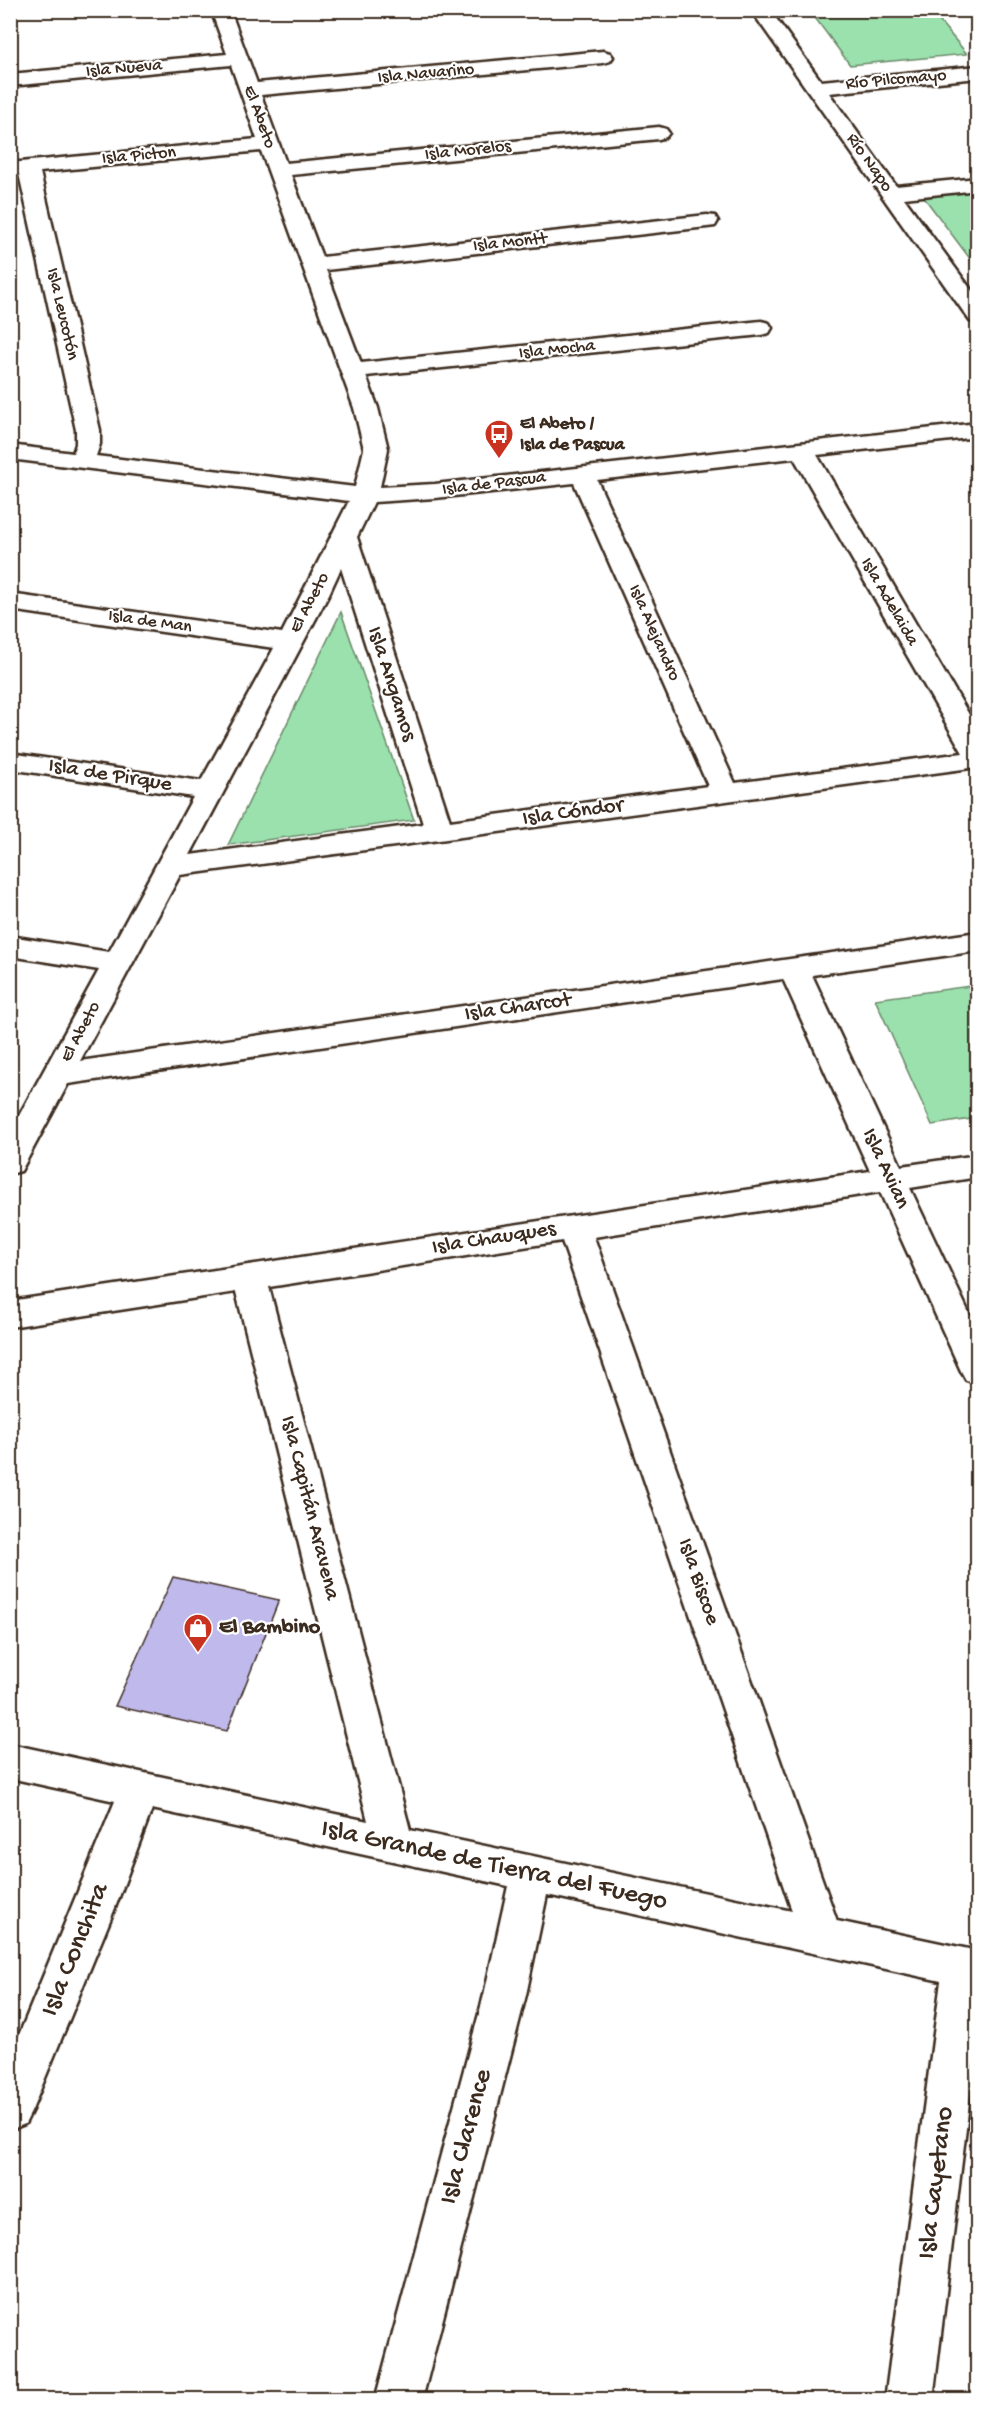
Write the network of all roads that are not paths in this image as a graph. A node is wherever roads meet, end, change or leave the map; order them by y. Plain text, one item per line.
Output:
1 (220, 10) edge
2 (760, 10) edge
3 (603, 57) dead end
4 (237, 59) junction
5 (978, 72) edge
6 (11, 79) edge
7 (815, 88) junction
8 (249, 90) junction
9 (659, 133) dead end
10 (268, 144) junction
11 (20, 168) edge
12 (278, 170) junction
13 (978, 184) edge
14 (890, 194) junction
15 (707, 221) dead end
16 (313, 265) junction
17 (977, 314) edge
18 (761, 328) dead end
19 (352, 371) junction
20 (978, 429) edge
21 (801, 449) junction
22 (10, 452) edge
23 (82, 461) junction
24 (582, 474) junction
25 (365, 495) junction
26 (344, 537) junction
27 (10, 602) edge
28 (290, 642) junction
29 (978, 757) edge
30 (10, 761) edge
31 (210, 791) junction
32 (725, 793) junction
33 (438, 831) junction
34 (169, 867) junction
35 (978, 940) edge
36 (10, 946) edge
37 (117, 963) junction
38 (793, 967) junction
39 (58, 1075) junction
40 (10, 1163) edge
41 (978, 1166) edge
42 (889, 1179) junction
43 (574, 1227) junction
44 (249, 1276) junction
45 (10, 1314) edge
46 (978, 1371) edge
47 (10, 1761) edge
48 (140, 1789) junction
49 (394, 1845) junction
50 (531, 1874) junction
51 (822, 1936) junction
52 (971, 1969) edge
53 (10, 2110) edge
54 (398, 2400) edge
55 (909, 2400) edge

1 - 4 street, El Abeto
2 - 7 street, Río Napo
3 - 8 street, Isla Navarino
4 - 6 street, Isla Nueva
4 - 8 street, El Abeto
5 - 7 street, Río Pilcomayo
7 - 14 street, Río Napo
8 - 10 street, El Abeto
9 - 12 street, Isla Morelos
10 - 11 street, Isla Picton
10 - 12 street, El Abeto
11 - 23 street, Isla Leucotón
12 - 16 street, El Abeto
13 - 14 street
14 - 17 street, Río Napo
15 - 16 street, Isla Montt
16 - 19 street, El Abeto
18 - 19 street, Isla Mocha
19 - 25 street, El Abeto
20 - 21 street, Isla de Pascua
21 - 24 street, Isla de Pascua
21 - 29 street, Isla Adelaida
22 - 23 street, Isla de Pascua
23 - 25 street, Isla de Pascua
24 - 25 street, Isla de Pascua
24 - 32 street, Isla Alejandro
25 - 26 street, El Abeto
26 - 28 street, El Abeto
26 - 33 street, Isla Angamos
27 - 28 street, Isla de Man
28 - 31 street, El Abeto
29 - 32 street, Isla Cóndor
30 - 31 street, Isla de Pirque
31 - 34 street, El Abeto
32 - 33 street, Isla Cóndor
33 - 34 street, Isla Cóndor
34 - 37 street, El Abeto
35 - 38 street, Isla Charcot
36 - 37 street
37 - 39 street, El Abeto
38 - 39 street, Isla Charcot
38 - 42 street, Isla Avian
39 - 40 street, El Abeto
41 - 42 street, Isla Chauques
42 - 43 street, Isla Chauques
42 - 46 street, Isla Avian
43 - 44 street, Isla Chauques
43 - 51 street, Isla Biscoe
44 - 45 street, Isla Chauques
44 - 49 street, Isla Capitán Aravena
47 - 48 street, Isla Grande de Tierra del Fuego
48 - 49 street, Isla Grande de Tierra del Fuego
48 - 53 street, Isla Conchita
49 - 50 street, Isla Grande de Tierra del Fuego
50 - 51 street, Isla Grande de Tierra del Fuego
50 - 54 street, Isla Clarence
51 - 52 street, Isla Grande de Tierra del Fuego
52 - 55 street, Isla Cayetano

